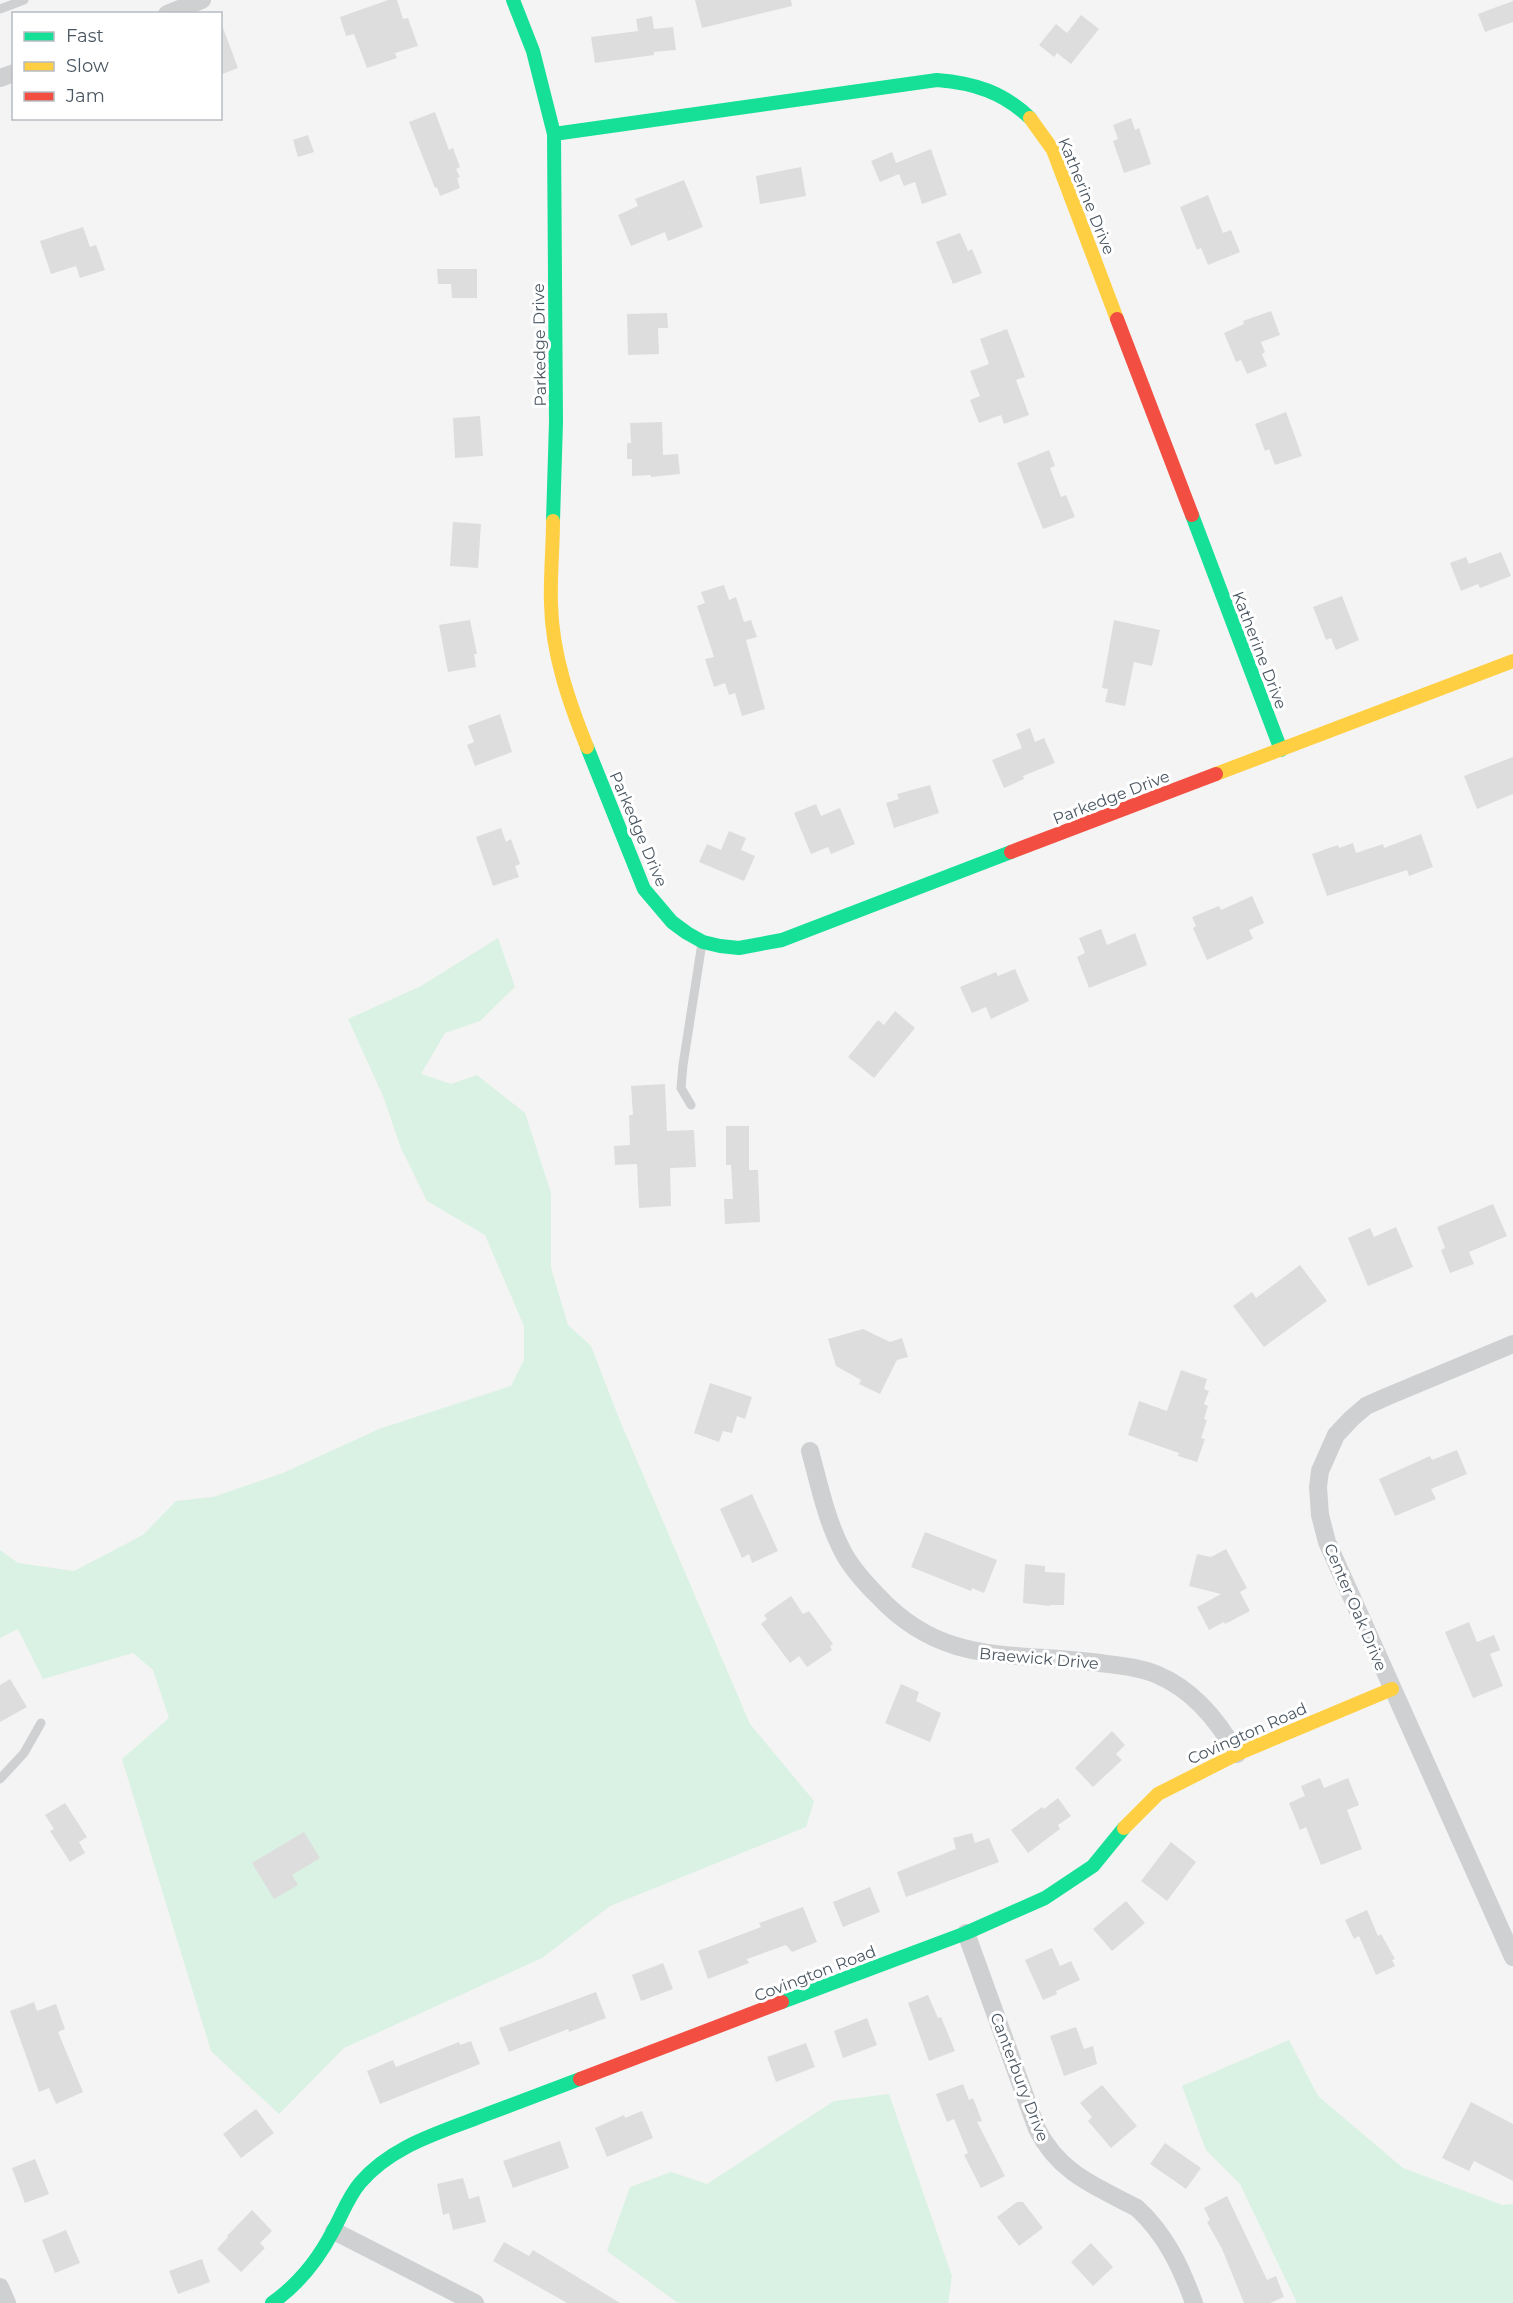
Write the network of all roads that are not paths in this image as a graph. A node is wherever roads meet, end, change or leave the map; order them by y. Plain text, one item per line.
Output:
1 (24, 0) edge
2 (202, 0) edge
3 (513, 0) edge
4 (0, 9) edge
5 (172, 12) edge
6 (554, 134) junction
7 (1513, 662) edge
8 (1281, 750) junction
9 (702, 940) junction
10 (691, 1105) dead end
11 (1513, 1344) edge
12 (810, 1451) dead end
13 (1392, 1689) junction
14 (41, 1723) dead end
15 (1237, 1754) junction
16 (0, 1779) edge
17 (966, 1933) junction
18 (1513, 1957) edge
19 (334, 2231) junction
20 (0, 2288) edge
21 (7, 2303) edge
22 (272, 2303) edge
23 (475, 2303) edge
24 (1194, 2303) edge

1 - 4 lane
2 - 5 street
3 - 6 street, Parkedge Drive
6 - 8 street, Katherine Drive
6 - 9 street, Parkedge Drive
7 - 8 street, Parkedge Drive
8 - 9 street, Parkedge Drive
9 - 10 lane
11 - 13 street, Center Oak Drive
12 - 15 street, Braewick Drive
13 - 15 street, Covington Road
13 - 18 street, Center Oak Drive
14 - 16 lane
15 - 17 street, Covington Road
17 - 19 street, Covington Road
17 - 24 street, Canterbury Drive
19 - 22 street, Covington Road
19 - 23 street
20 - 21 street

